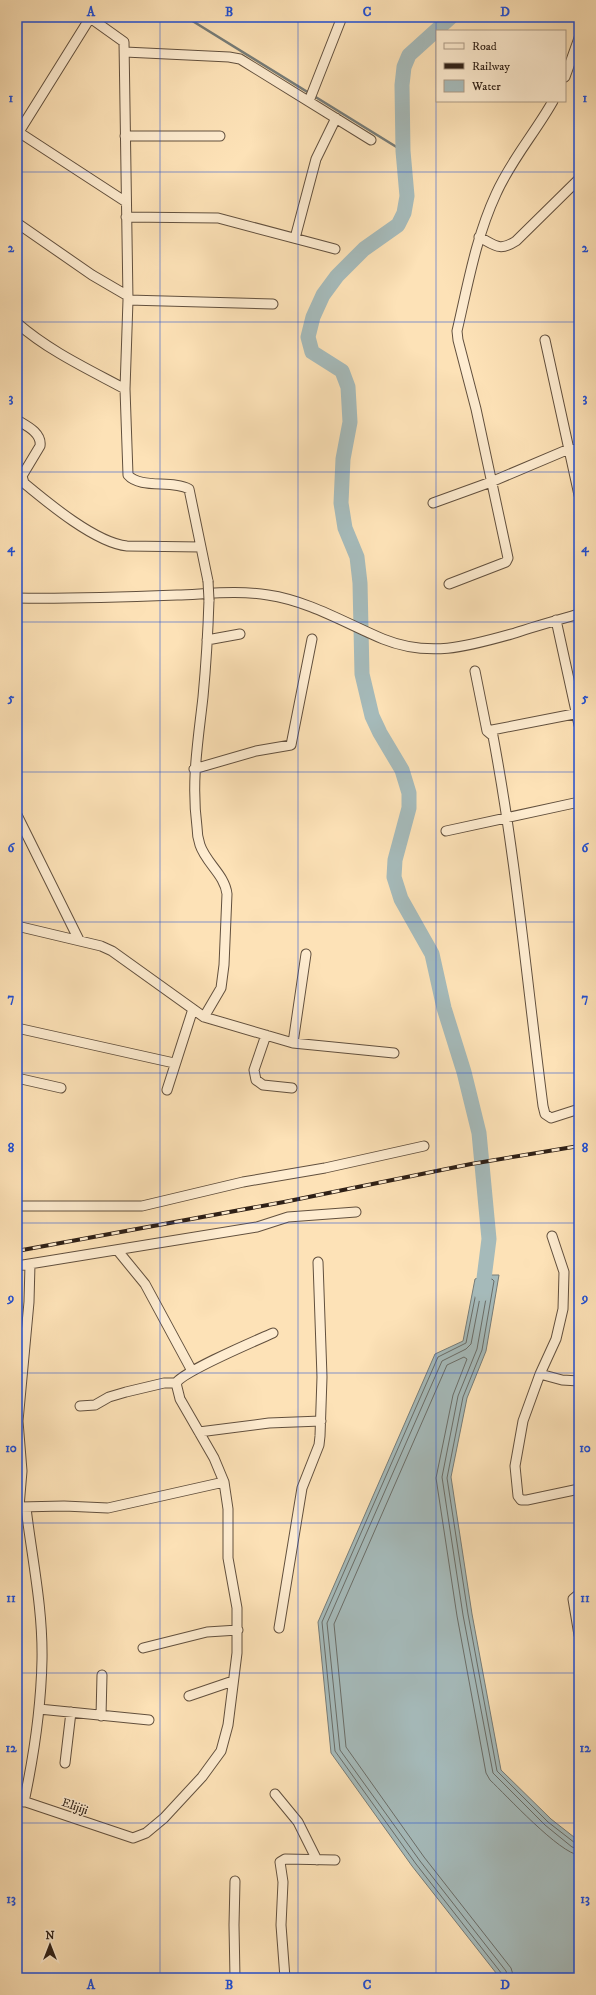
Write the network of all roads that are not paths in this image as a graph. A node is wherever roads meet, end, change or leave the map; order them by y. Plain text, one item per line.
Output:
1 (90, 17) edge
2 (342, 17) edge
3 (579, 38) edge
4 (125, 52) junction
5 (566, 74) edge
6 (311, 98) junction
7 (552, 102) edge
8 (336, 118) junction
9 (18, 133) edge
10 (125, 136) junction
11 (220, 136) dead end
12 (371, 140) dead end
13 (579, 179) edge
14 (126, 202) junction
15 (126, 217) junction
16 (17, 223) edge
17 (479, 236) junction
18 (295, 238) junction
19 (335, 249) dead end
20 (128, 298) junction
21 (273, 304) dead end
22 (17, 323) edge
23 (545, 340) dead end
24 (125, 389) junction
25 (17, 420) edge
26 (569, 449) junction
27 (579, 450) edge
28 (491, 482) junction
29 (579, 495) edge
30 (433, 503) dead end
31 (201, 547) junction
32 (450, 584) dead end
33 (17, 598) edge
34 (579, 614) edge
35 (556, 620) junction
36 (240, 634) dead end
37 (312, 639) dead end
38 (207, 640) junction
39 (475, 671) dead end
40 (578, 713) edge
41 (579, 725) edge
42 (487, 730) junction
43 (194, 769) junction
44 (579, 802) edge
45 (17, 815) edge
46 (507, 817) junction
47 (446, 831) dead end
48 (17, 926) edge
49 (79, 940) junction
50 (306, 954) dead end
51 (193, 1009) junction
52 (204, 1017) junction
53 (17, 1028) edge
54 (266, 1035) junction
55 (293, 1043) junction
56 (394, 1053) dead end
57 (174, 1063) junction
58 (17, 1078) edge
59 (61, 1088) dead end
60 (292, 1088) dead end
61 (167, 1090) dead end
62 (579, 1109) edge
63 (424, 1146) dead end
64 (17, 1206) edge
65 (356, 1212) dead end
66 (552, 1236) dead end
67 (118, 1251) junction
68 (318, 1262) dead end
69 (30, 1264) junction
70 (17, 1266) edge
71 (273, 1333) dead end
72 (192, 1371) junction
73 (540, 1374) junction
74 (579, 1381) edge
75 (176, 1383) junction
76 (80, 1406) dead end
77 (321, 1421) junction
78 (199, 1432) junction
79 (224, 1482) junction
80 (579, 1489) edge
81 (20, 1507) edge
82 (579, 1594) edge
83 (280, 1628) dead end
84 (238, 1630) junction
85 (579, 1635) edge
86 (143, 1648) dead end
87 (102, 1675) dead end
88 (233, 1681) junction
89 (189, 1696) dead end
90 (39, 1709) junction
91 (71, 1712) junction
92 (101, 1716) junction
93 (148, 1720) dead end
94 (65, 1763) dead end
95 (274, 1794) dead end
96 (21, 1800) edge
97 (317, 1860) junction
98 (335, 1860) dead end
99 (235, 1881) dead end
100 (235, 1978) edge
101 (285, 1978) edge

1 - 4 street
1 - 9 street
2 - 6 street
3 - 5 street
4 - 6 street
4 - 10 street
6 - 8 street
7 - 17 street
8 - 12 street
8 - 18 street
9 - 14 street
10 - 11 street
10 - 14 street
13 - 17 street
14 - 15 street
15 - 18 street
15 - 20 street
16 - 20 street
17 - 28 street
18 - 19 street
20 - 21 street
20 - 24 street
22 - 24 street
23 - 26 street
24 - 31 street
25 - 31 street
26 - 27 street
26 - 28 street
26 - 29 street
28 - 30 street
28 - 32 street
31 - 38 street, bridge
33 - 35 street
34 - 35 street
35 - 40 street
36 - 38 street
37 - 43 street
38 - 43 street
39 - 42 street
40 - 41 street
40 - 42 street
42 - 46 street
43 - 52 street
44 - 46 street
45 - 49 street
46 - 47 street
46 - 62 street
48 - 49 street
49 - 51 street
50 - 55 street
51 - 52 street
51 - 57 street
52 - 54 street
53 - 57 street
54 - 55 street
54 - 60 street
55 - 56 street
57 - 61 street
58 - 59 street
63 - 64 street
65 - 67 street
66 - 73 street
67 - 69 street
67 - 72 street
68 - 77 street
69 - 70 street
69 - 81 street
71 - 72 street
72 - 75 street
73 - 74 street
73 - 80 street
75 - 76 street
75 - 78 street
77 - 78 street
77 - 83 street
78 - 79 street
79 - 81 street
79 - 84 street
81 - 90 street
82 - 85 street
84 - 86 street
84 - 88 street
87 - 92 street
88 - 89 street
88 - 96 street, Elijiji
90 - 91 street
90 - 96 street
91 - 92 street
91 - 94 street
92 - 93 street
95 - 97 street
97 - 98 street
97 - 101 street
99 - 100 street

